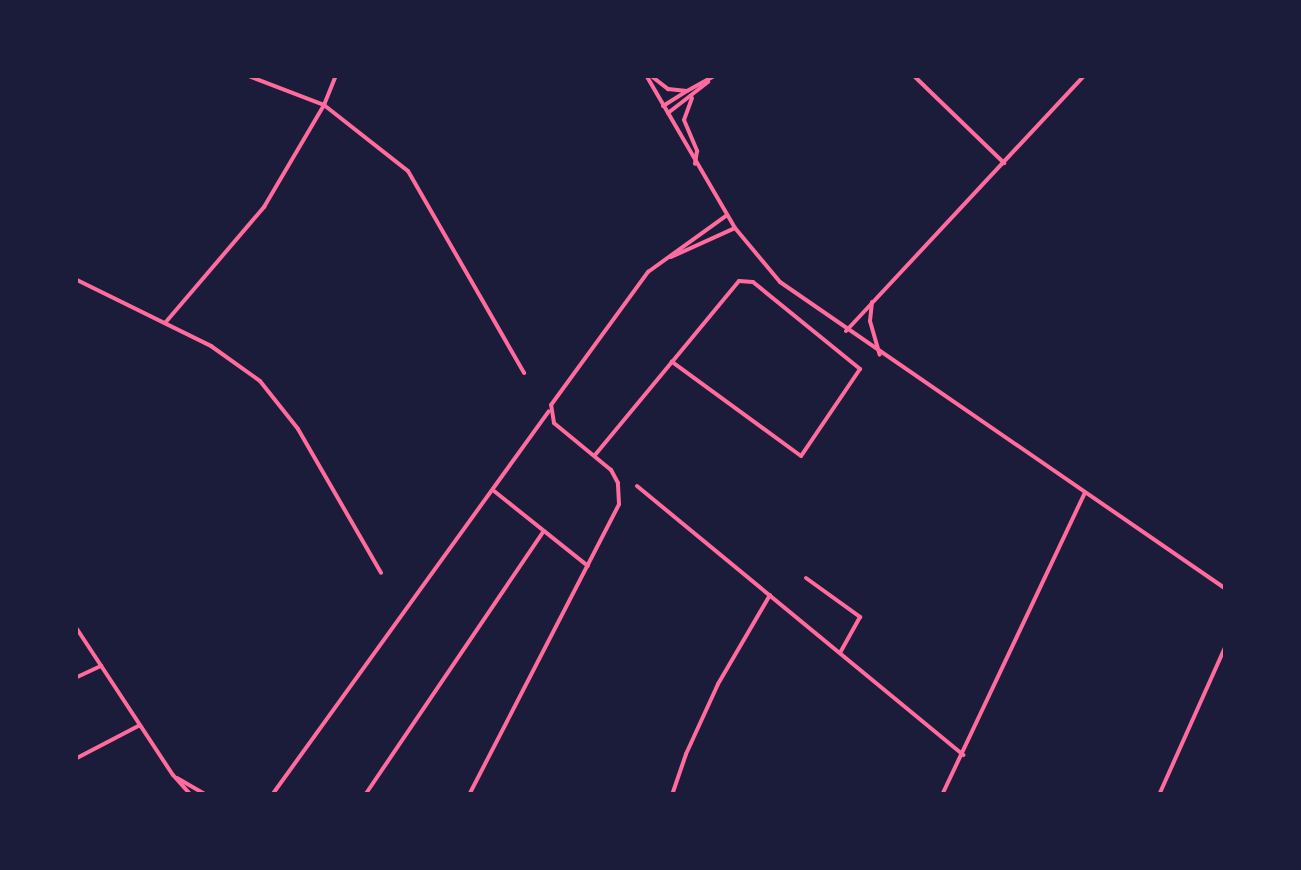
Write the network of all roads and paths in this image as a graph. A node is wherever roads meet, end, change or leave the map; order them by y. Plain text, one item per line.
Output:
1 (246, 75) edge
2 (336, 75) edge
3 (648, 75) edge
4 (913, 75) edge
5 (1084, 75) edge
6 (714, 76) edge
7 (687, 91) junction
8 (692, 98) junction
9 (324, 106) junction
10 (663, 106) junction
11 (668, 113) junction
12 (1004, 162) junction
13 (695, 164) junction
14 (727, 215) junction
15 (735, 228) junction
16 (666, 259) junction
17 (75, 279) edge
18 (873, 299) junction
19 (164, 323) junction
20 (846, 330) junction
21 (880, 355) junction
22 (672, 362) junction
23 (524, 373) dead end
24 (548, 411) junction
25 (594, 456) junction
26 (638, 486) dead end
27 (492, 489) junction
28 (1085, 492) junction
29 (544, 531) junction
30 (588, 566) junction
31 (381, 573) dead end
32 (806, 578) dead end
33 (1226, 589) edge
34 (770, 595) junction
35 (75, 626) edge
36 (1226, 645) edge
37 (840, 653) junction
38 (102, 666) junction
39 (75, 678) edge
40 (140, 725) junction
41 (963, 755) junction
42 (75, 759) edge
43 (173, 775) junction
44 (191, 795) edge
45 (206, 795) edge
46 (272, 795) edge
47 (365, 795) edge
48 (468, 795) edge
49 (672, 795) edge
50 (942, 795) edge
51 (1158, 795) edge

1 - 9 street
2 - 9 street
3 - 7 street
3 - 10 street
4 - 12 street
5 - 12 street
6 - 7 street
6 - 8 street
7 - 10 street
8 - 11 street
8 - 13 street
9 - 19 street
9 - 23 street
10 - 11 street
11 - 13 street
12 - 18 street
13 - 14 street
14 - 15 street
14 - 16 street
15 - 16 street
15 - 20 street
16 - 24 street
17 - 19 street
18 - 20 street
18 - 21 street
19 - 31 street
20 - 21 street
21 - 28 street
22 - 22 street
22 - 25 street
24 - 25 street
24 - 27 street
25 - 30 street
26 - 34 street
27 - 29 street
27 - 46 street
28 - 33 street
28 - 41 street
29 - 30 street
29 - 47 street
30 - 48 street
32 - 37 street
34 - 37 street
34 - 49 street
35 - 38 street
36 - 51 street
37 - 41 street
38 - 39 street
38 - 40 street
40 - 42 street
40 - 43 street
41 - 50 street
43 - 44 street
43 - 45 street

